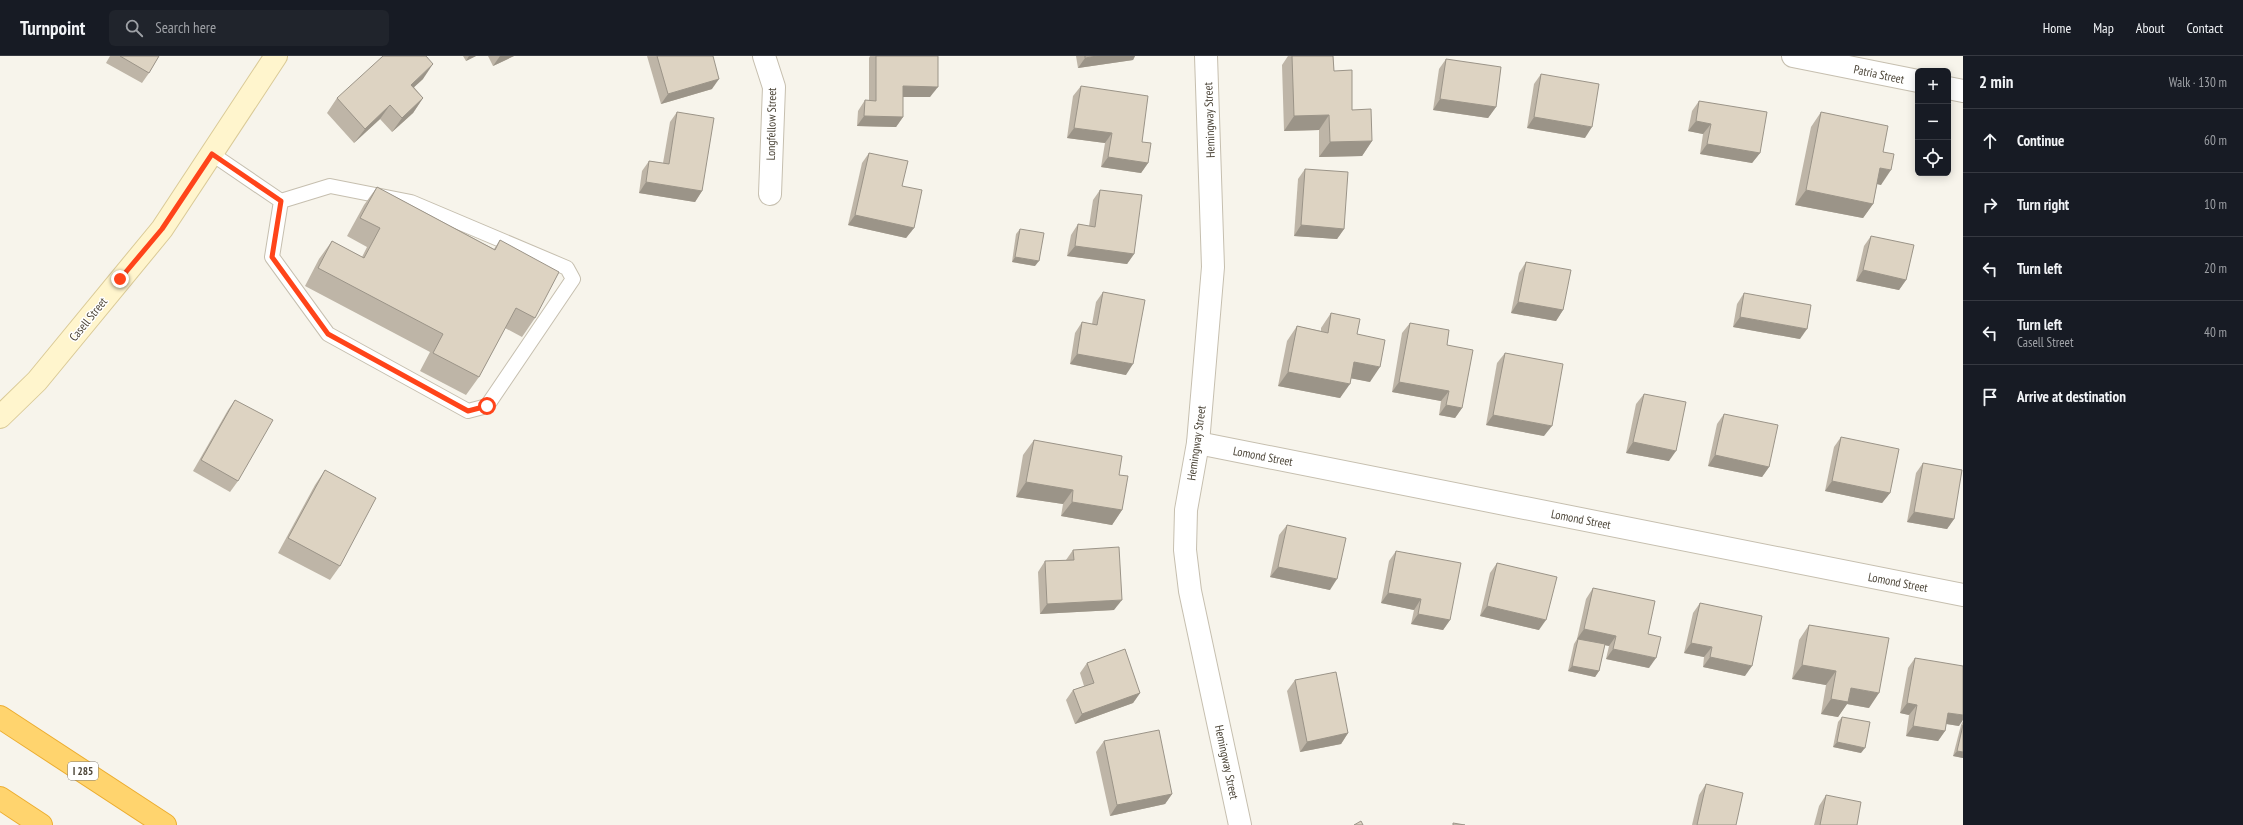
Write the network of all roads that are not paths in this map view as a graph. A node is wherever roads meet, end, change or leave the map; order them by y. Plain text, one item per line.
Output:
1 (276, 56) edge
2 (764, 56) edge
3 (1206, 56) edge
4 (1793, 56) edge
5 (1915, 81) edge
6 (1951, 89) edge
7 (1963, 91) edge
8 (212, 154) junction
9 (770, 194) dead end
10 (281, 201) junction
11 (0, 417) edge
12 (1198, 443) junction
13 (1963, 595) edge
14 (0, 717) edge
15 (0, 798) edge
16 (41, 825) edge
17 (165, 825) edge
18 (1240, 825) edge

1 - 8 street, Casell Street
2 - 9 street, Longfellow Street
3 - 12 street, Hemingway Street
4 - 5 street, Patria Street
6 - 7 street
8 - 10 lane
8 - 11 street, Casell Street
10 - 10 lane
12 - 13 street, Lomond Street
12 - 18 street, Hemingway Street
14 - 17 highway, I 285
15 - 16 highway

